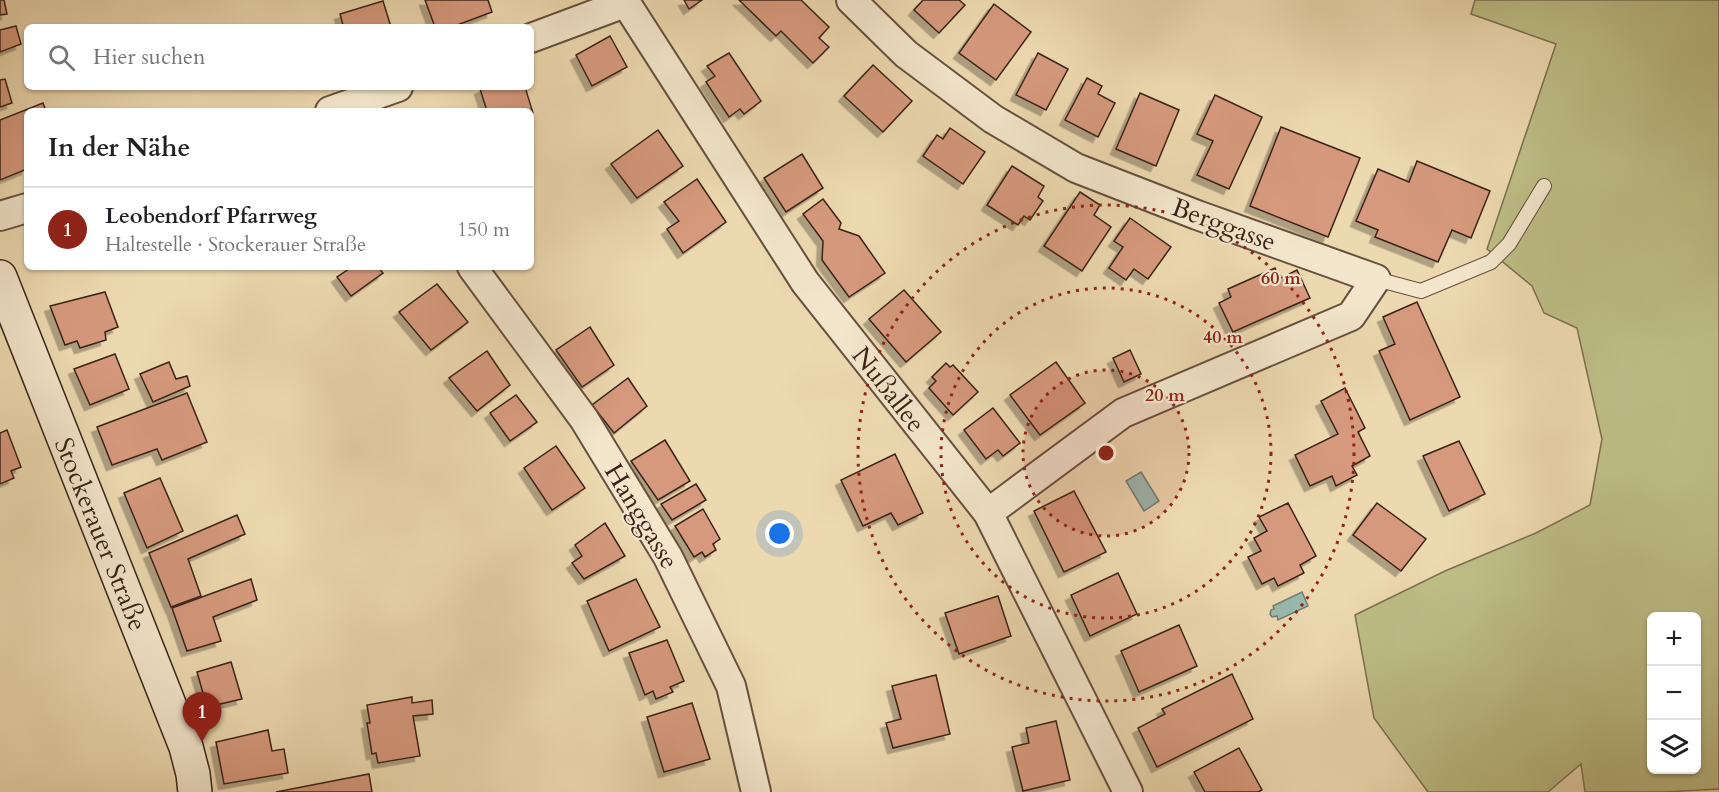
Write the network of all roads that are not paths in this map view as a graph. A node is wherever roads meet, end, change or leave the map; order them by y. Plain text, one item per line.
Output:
1 (851, 0) edge
2 (625, 1) edge
3 (534, 37) edge
4 (391, 90) edge
5 (348, 108) edge
6 (1544, 186) dead end
7 (24, 209) edge
8 (0, 216) edge
9 (474, 270) edge
10 (0, 277) edge
11 (1376, 279) junction
12 (988, 513) junction
13 (195, 792) edge
14 (756, 792) edge
15 (1128, 792) edge

1 - 11 street, Berggasse
2 - 3 street
2 - 12 street, Nußallee
4 - 5 street
6 - 11 lane
7 - 8 street
9 - 14 street, Hanggasse
10 - 13 street, Stockerauer Straße
11 - 12 street
12 - 15 street, Nußallee

